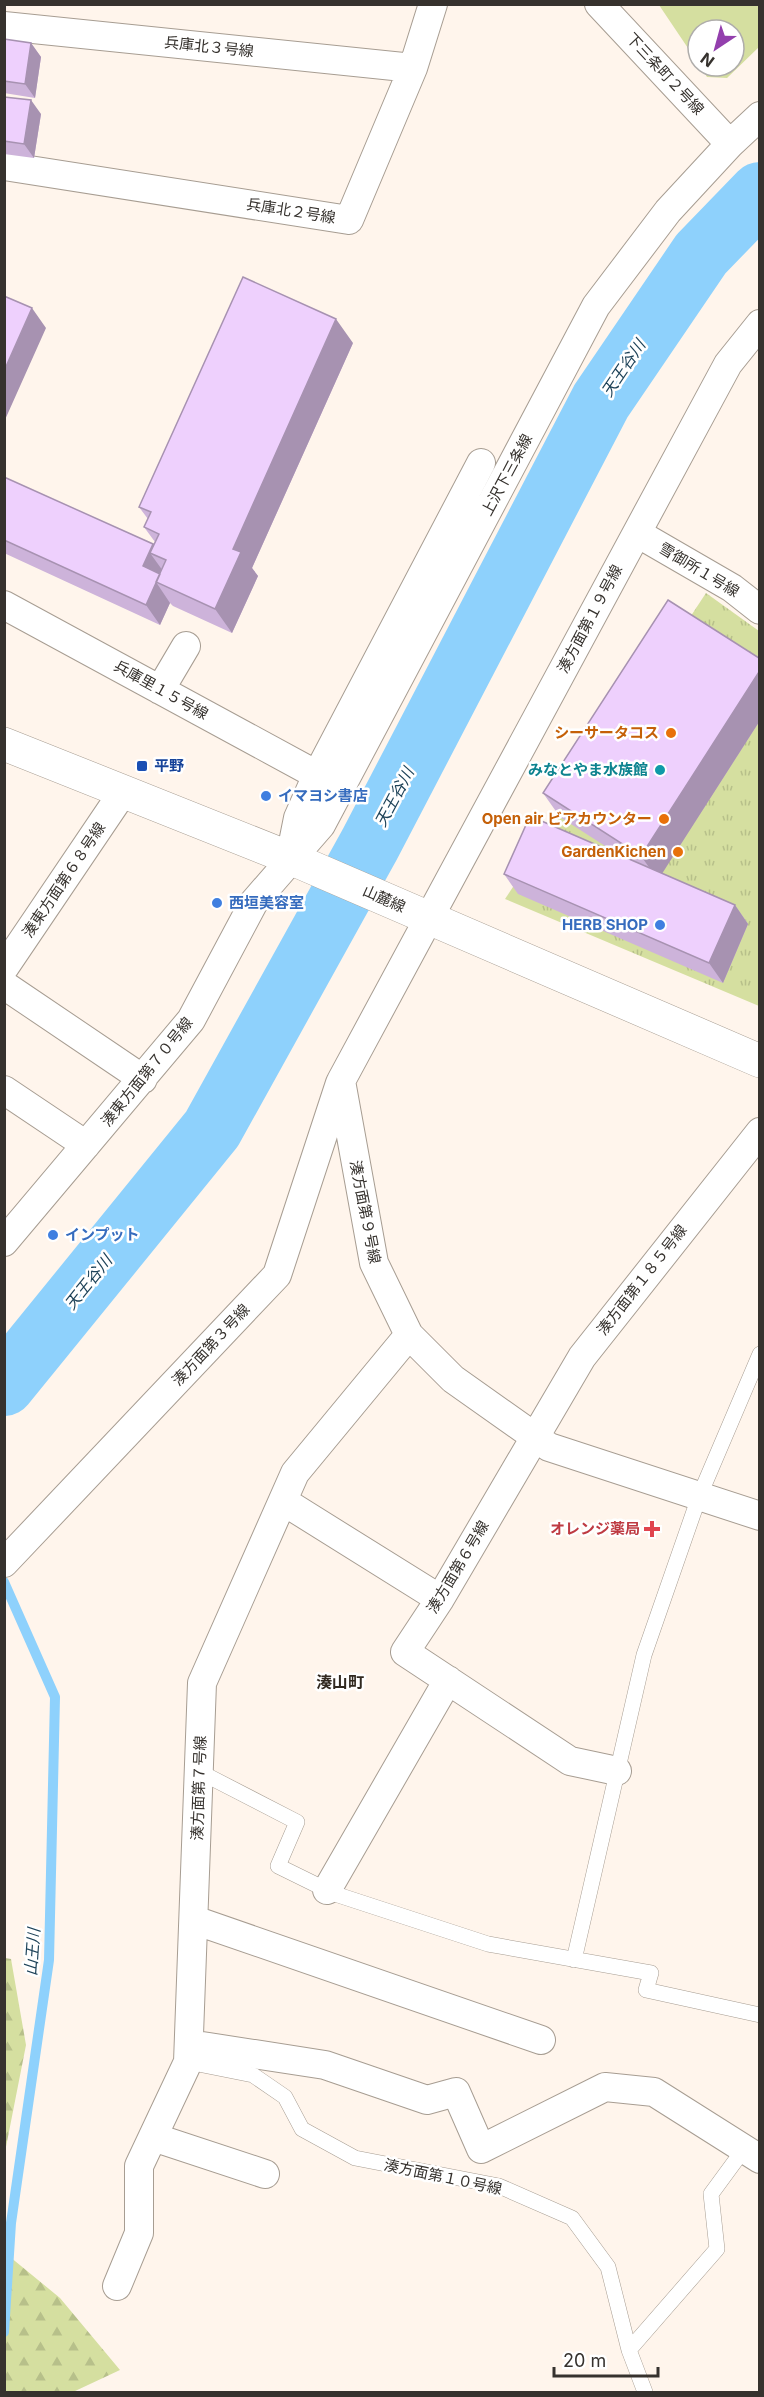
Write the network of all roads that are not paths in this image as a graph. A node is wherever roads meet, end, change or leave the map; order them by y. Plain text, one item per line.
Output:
1 (434, 4) edge
2 (599, 4) edge
3 (4, 26) edge
4 (413, 68) junction
5 (759, 117) edge
6 (730, 144) junction
7 (4, 166) edge
8 (759, 324) edge
9 (481, 463) dead end
10 (637, 533) junction
11 (4, 605) edge
12 (759, 610) edge
13 (186, 646) dead end
14 (160, 690) junction
15 (4, 744) edge
16 (317, 775) junction
17 (123, 792) junction
18 (290, 858) junction
19 (428, 918) junction
20 (4, 968) edge
21 (4, 985) edge
22 (759, 1061) edge
23 (143, 1079) junction
24 (341, 1081) junction
25 (4, 1090) edge
26 (759, 1132) edge
27 (86, 1145) junction
28 (4, 1242) edge
29 (409, 1335) junction
30 (759, 1354) edge
31 (536, 1437) junction
32 (699, 1497) junction
33 (283, 1501) junction
34 (759, 1516) edge
35 (4, 1563) edge
36 (440, 1599) junction
37 (448, 1680) junction
38 (617, 1771) junction
39 (200, 1772) junction
40 (327, 1890) junction
41 (194, 1920) junction
42 (574, 1960) junction
43 (759, 2015) edge
44 (541, 2040) dead end
45 (188, 2053) junction
46 (153, 2137) junction
47 (752, 2154) edge
48 (265, 2174) dead end
49 (117, 2286) dead end
50 (629, 2350) junction
51 (645, 2392) edge

1 - 4 street, 兵庫北２号線
2 - 6 street, 下三条町２号線
3 - 4 street, 兵庫北３号線
4 - 7 street, 兵庫北２号線
5 - 6 street, 上沢下三条線
6 - 18 street, 上沢下三条線
8 - 10 street, 湊方面第１９号線
9 - 16 street
10 - 12 street, 雪御所１号線
10 - 19 street, 湊方面第１９号線
11 - 14 street, 兵庫里１５号線
13 - 14 street
14 - 16 street, 兵庫里１５号線
15 - 17 main road, 山麓線
16 - 18 street
17 - 18 main road, 山麓線
17 - 20 street, 湊東方面第６８号線
18 - 19 main road, 山麓線
18 - 23 street, 湊東方面第７０号線
19 - 22 main road, 山麓線
19 - 24 street
21 - 23 street
23 - 27 street, 湊東方面第７０号線
24 - 29 street, 湊方面第９号線
24 - 35 street, 湊方面第３号線
25 - 27 street
26 - 31 street, 湊方面第１８５号線
27 - 28 street, 湊東方面第７０号線
29 - 31 street, 湊方面第９号線
29 - 33 street, 湊方面第７号線
30 - 32 lane
31 - 32 street, 湊方面第９号線
31 - 36 street, 湊方面第６号線
32 - 34 street, 湊方面第９号線
32 - 38 lane
33 - 36 street
33 - 39 street, 湊方面第７号線
36 - 37 street, 湊方面第６号線
37 - 38 street
37 - 40 street
38 - 42 lane
39 - 40 lane
39 - 41 street, 湊方面第７号線
40 - 42 lane
41 - 44 street
41 - 45 street, 湊方面第７号線
42 - 43 lane
45 - 46 street, 湊方面第７号線
45 - 47 street
45 - 50 lane, 湊方面第１０号線
46 - 48 street
46 - 49 street, 湊方面第７号線
47 - 50 lane
50 - 51 lane, 湊方面第１０号線

